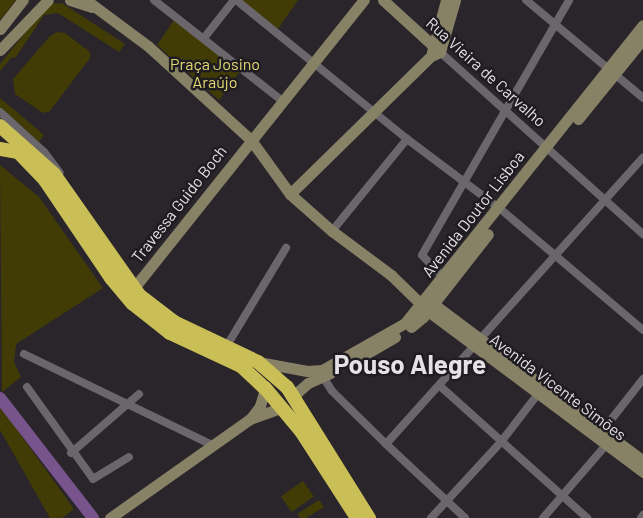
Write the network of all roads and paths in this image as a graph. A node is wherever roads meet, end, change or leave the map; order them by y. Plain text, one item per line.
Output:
1 (23, 0) edge
2 (48, 0) edge
3 (70, 0) edge
4 (86, 0) edge
5 (154, 0) edge
6 (235, 0) edge
7 (364, 0) edge
8 (383, 0) edge
9 (526, 0) edge
10 (569, 0) edge
11 (451, 1) edge
12 (97, 9) junction
13 (556, 25) junction
14 (643, 25) edge
15 (0, 29) edge
16 (204, 38) junction
17 (643, 39) edge
18 (0, 50) edge
19 (435, 52) junction
20 (314, 62) junction
21 (611, 71) junction
22 (643, 98) edge
23 (281, 100) junction
24 (506, 111) junction
25 (0, 112) edge
26 (375, 112) junction
27 (0, 126) edge
28 (0, 138) edge
29 (251, 140) junction
30 (407, 140) junction
31 (0, 149) edge
32 (547, 151) junction
33 (17, 152) junction
34 (641, 164) edge
35 (465, 182) junction
36 (290, 194) junction
37 (605, 200) junction
38 (501, 210) junction
39 (332, 231) junction
40 (643, 234) edge
41 (100, 241) junction
42 (286, 248) dead end
43 (556, 254) junction
44 (446, 280) junction
45 (133, 289) junction
46 (427, 305) junction
47 (175, 329) junction
48 (643, 330) edge
49 (478, 342) junction
50 (226, 347) junction
51 (24, 354) dead end
52 (258, 362) junction
53 (322, 373) junction
54 (643, 379) edge
55 (440, 386) junction
56 (27, 387) dead end
57 (264, 388) junction
58 (291, 392) junction
59 (139, 394) dead end
60 (538, 394) junction
61 (278, 403) junction
62 (129, 404) junction
63 (250, 419) junction
64 (602, 430) junction
65 (501, 442) junction
66 (386, 444) junction
67 (606, 445) junction
68 (214, 446) junction
69 (71, 453) junction
70 (129, 457) dead end
71 (643, 460) edge
72 (643, 472) edge
73 (562, 496) junction
74 (353, 502) junction
75 (448, 502) junction
76 (114, 515) edge
77 (357, 518) edge
78 (369, 518) edge
79 (431, 518) edge
80 (465, 518) edge
81 (543, 518) edge
82 (587, 518) edge

1 - 15 main road
2 - 18 main road
3 - 12 main road
4 - 12 main road
5 - 16 street
6 - 16 street
6 - 20 street
7 - 20 main road, Travessa Guido Boch
8 - 19 main road, Rua Vieira de Carvalho
9 - 13 street
10 - 13 street
11 - 19 main road
12 - 29 main road, Avenida Vicente Simões
13 - 21 street
13 - 24 street
14 - 21 main road, Avenida Doutor Lisboa
16 - 23 street
17 - 21 main road, Avenida Doutor Lisboa
19 - 24 street, Rua Vieira de Carvalho
19 - 26 main road
20 - 23 main road, Travessa Guido Boch
20 - 26 street
21 - 22 street
21 - 32 main road, Avenida Doutor Lisboa
23 - 29 main road, Travessa Guido Boch
24 - 32 street, Rua Vieira de Carvalho
24 - 35 street
25 - 41 street
26 - 30 street
26 - 36 main road
27 - 41 highway
28 - 33 highway
29 - 36 main road, Avenida Vicente Simões
29 - 45 main road, Travessa Guido Boch
30 - 35 street
30 - 39 street
31 - 33 highway
32 - 37 street, Rua Vieira de Carvalho
32 - 38 main road, Avenida Doutor Lisboa
33 - 47 highway
34 - 37 street
35 - 38 street
35 - 44 street
36 - 39 main road, Avenida Vicente Simões
37 - 40 street, Rua Vieira de Carvalho
37 - 43 street
38 - 43 street
38 - 44 main road, Avenida Doutor Lisboa
39 - 46 main road, Avenida Vicente Simões
41 - 45 highway
42 - 50 street
43 - 48 street
43 - 49 street
44 - 46 main road, Avenida Doutor Lisboa
45 - 47 highway
46 - 49 main road, Avenida Vicente Simões
46 - 53 main road, Avenida Doutor Lisboa
47 - 50 highway
47 - 57 highway
49 - 55 street
49 - 60 main road, Avenida Vicente Simões
49 - 64 main road, Avenida Vicente Simões
50 - 52 highway
51 - 62 street
52 - 53 main road
52 - 58 highway
53 - 58 main road, Avenida Doutor Lisboa
53 - 66 street
54 - 64 street
55 - 65 street
55 - 66 street
56 - 69 street
57 - 61 highway
57 - 63 main road
58 - 74 highway
59 - 62 street
60 - 65 street
60 - 67 main road, Avenida Vicente Simões
61 - 63 main road
61 - 74 highway
62 - 68 street
62 - 69 street
63 - 68 main road
64 - 71 main road, Avenida Vicente Simões
65 - 73 street
65 - 75 street
66 - 75 street
67 - 72 main road, Avenida Vicente Simões
67 - 73 street
68 - 76 main road
69 - 70 street
73 - 81 street
73 - 82 street
74 - 77 highway
74 - 78 highway
75 - 79 street
75 - 80 street

